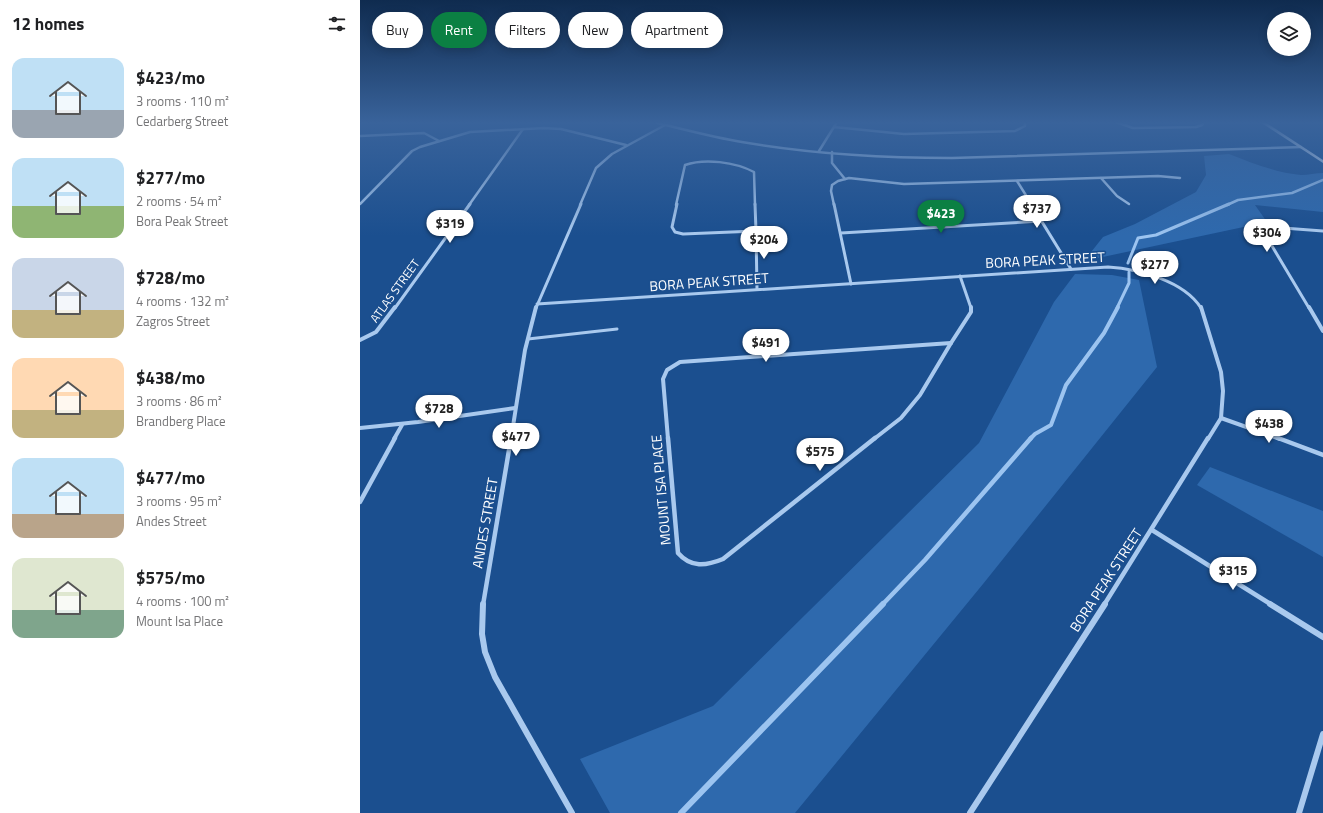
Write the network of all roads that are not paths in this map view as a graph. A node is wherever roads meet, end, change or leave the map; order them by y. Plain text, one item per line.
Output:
1 (402, 160) edge
2 (500, 160) edge
3 (604, 160) edge
4 (830, 160) edge
5 (1101, 178) junction
6 (1180, 178) dead end
7 (845, 179) junction
8 (1017, 181) junction
9 (360, 204) edge
10 (1129, 204) dead end
11 (1041, 221) junction
12 (756, 231) junction
13 (1323, 231) edge
14 (841, 233) junction
15 (1071, 269) junction
16 (960, 276) junction
17 (851, 284) junction
18 (758, 289) junction
19 (537, 304) junction
20 (617, 329) dead end
21 (1323, 332) edge
22 (528, 339) junction
23 (360, 340) edge
24 (951, 343) junction
25 (515, 408) junction
26 (1221, 418) junction
27 (402, 425) junction
28 (360, 428) edge
29 (1323, 455) edge
30 (360, 502) edge
31 (1152, 530) junction
32 (1323, 637) edge
33 (1323, 734) edge
34 (572, 813) edge
35 (970, 813) edge
36 (1299, 813) edge

1 - 9 street
2 - 23 street, ATLAS STREET
3 - 19 street, ANDES STREET
4 - 7 street
5 - 6 street
5 - 8 street
5 - 10 street
7 - 8 street
7 - 14 street
8 - 11 street
11 - 14 street
11 - 15 street
12 - 12 street
12 - 18 street
13 - 21 street
14 - 17 street
15 - 16 street, BORA PEAK STREET
15 - 26 street, BORA PEAK STREET
16 - 17 street, BORA PEAK STREET
16 - 24 street, MOUNT ISA PLACE
17 - 18 street, BORA PEAK STREET
18 - 19 street, BORA PEAK STREET
19 - 22 street, ANDES STREET
20 - 22 lane
22 - 25 street, ANDES STREET
24 - 24 street, MOUNT ISA PLACE
25 - 27 street
25 - 34 street, ANDES STREET
26 - 29 street
26 - 31 street, BORA PEAK STREET
27 - 28 street
27 - 30 street
31 - 32 street
31 - 35 street, BORA PEAK STREET
33 - 36 street

